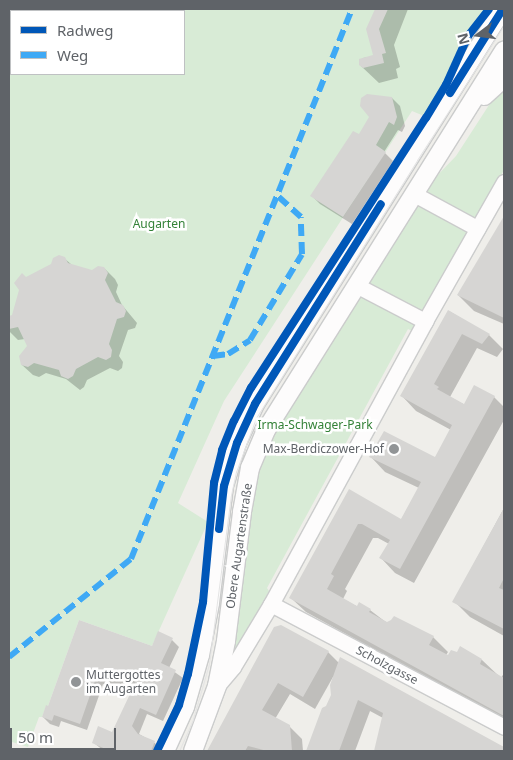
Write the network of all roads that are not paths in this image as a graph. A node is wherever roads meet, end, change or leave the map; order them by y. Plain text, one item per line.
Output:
1 (503, 9) edge
2 (504, 51) edge
3 (504, 78) edge
4 (470, 108) junction
5 (504, 182) edge
6 (414, 194) junction
7 (477, 228) junction
8 (356, 285) junction
9 (425, 321) junction
10 (271, 604) junction
11 (217, 686) junction
12 (504, 727) edge
13 (165, 751) edge
14 (193, 751) edge

1 - 13 street, Obere Augartenstraße
2 - 4 street, Obere Augartenstraße
3 - 4 street
4 - 6 street, Obere Augartenstraße
5 - 7 street, Obere Augartenstraße
6 - 7 street
6 - 8 street, Obere Augartenstraße
7 - 9 street, Obere Augartenstraße
8 - 9 street
8 - 11 street, Obere Augartenstraße
9 - 10 street, Obere Augartenstraße
10 - 11 street, Obere Augartenstraße
10 - 12 street, Scholzgasse
11 - 14 street, Obere Augartenstraße

